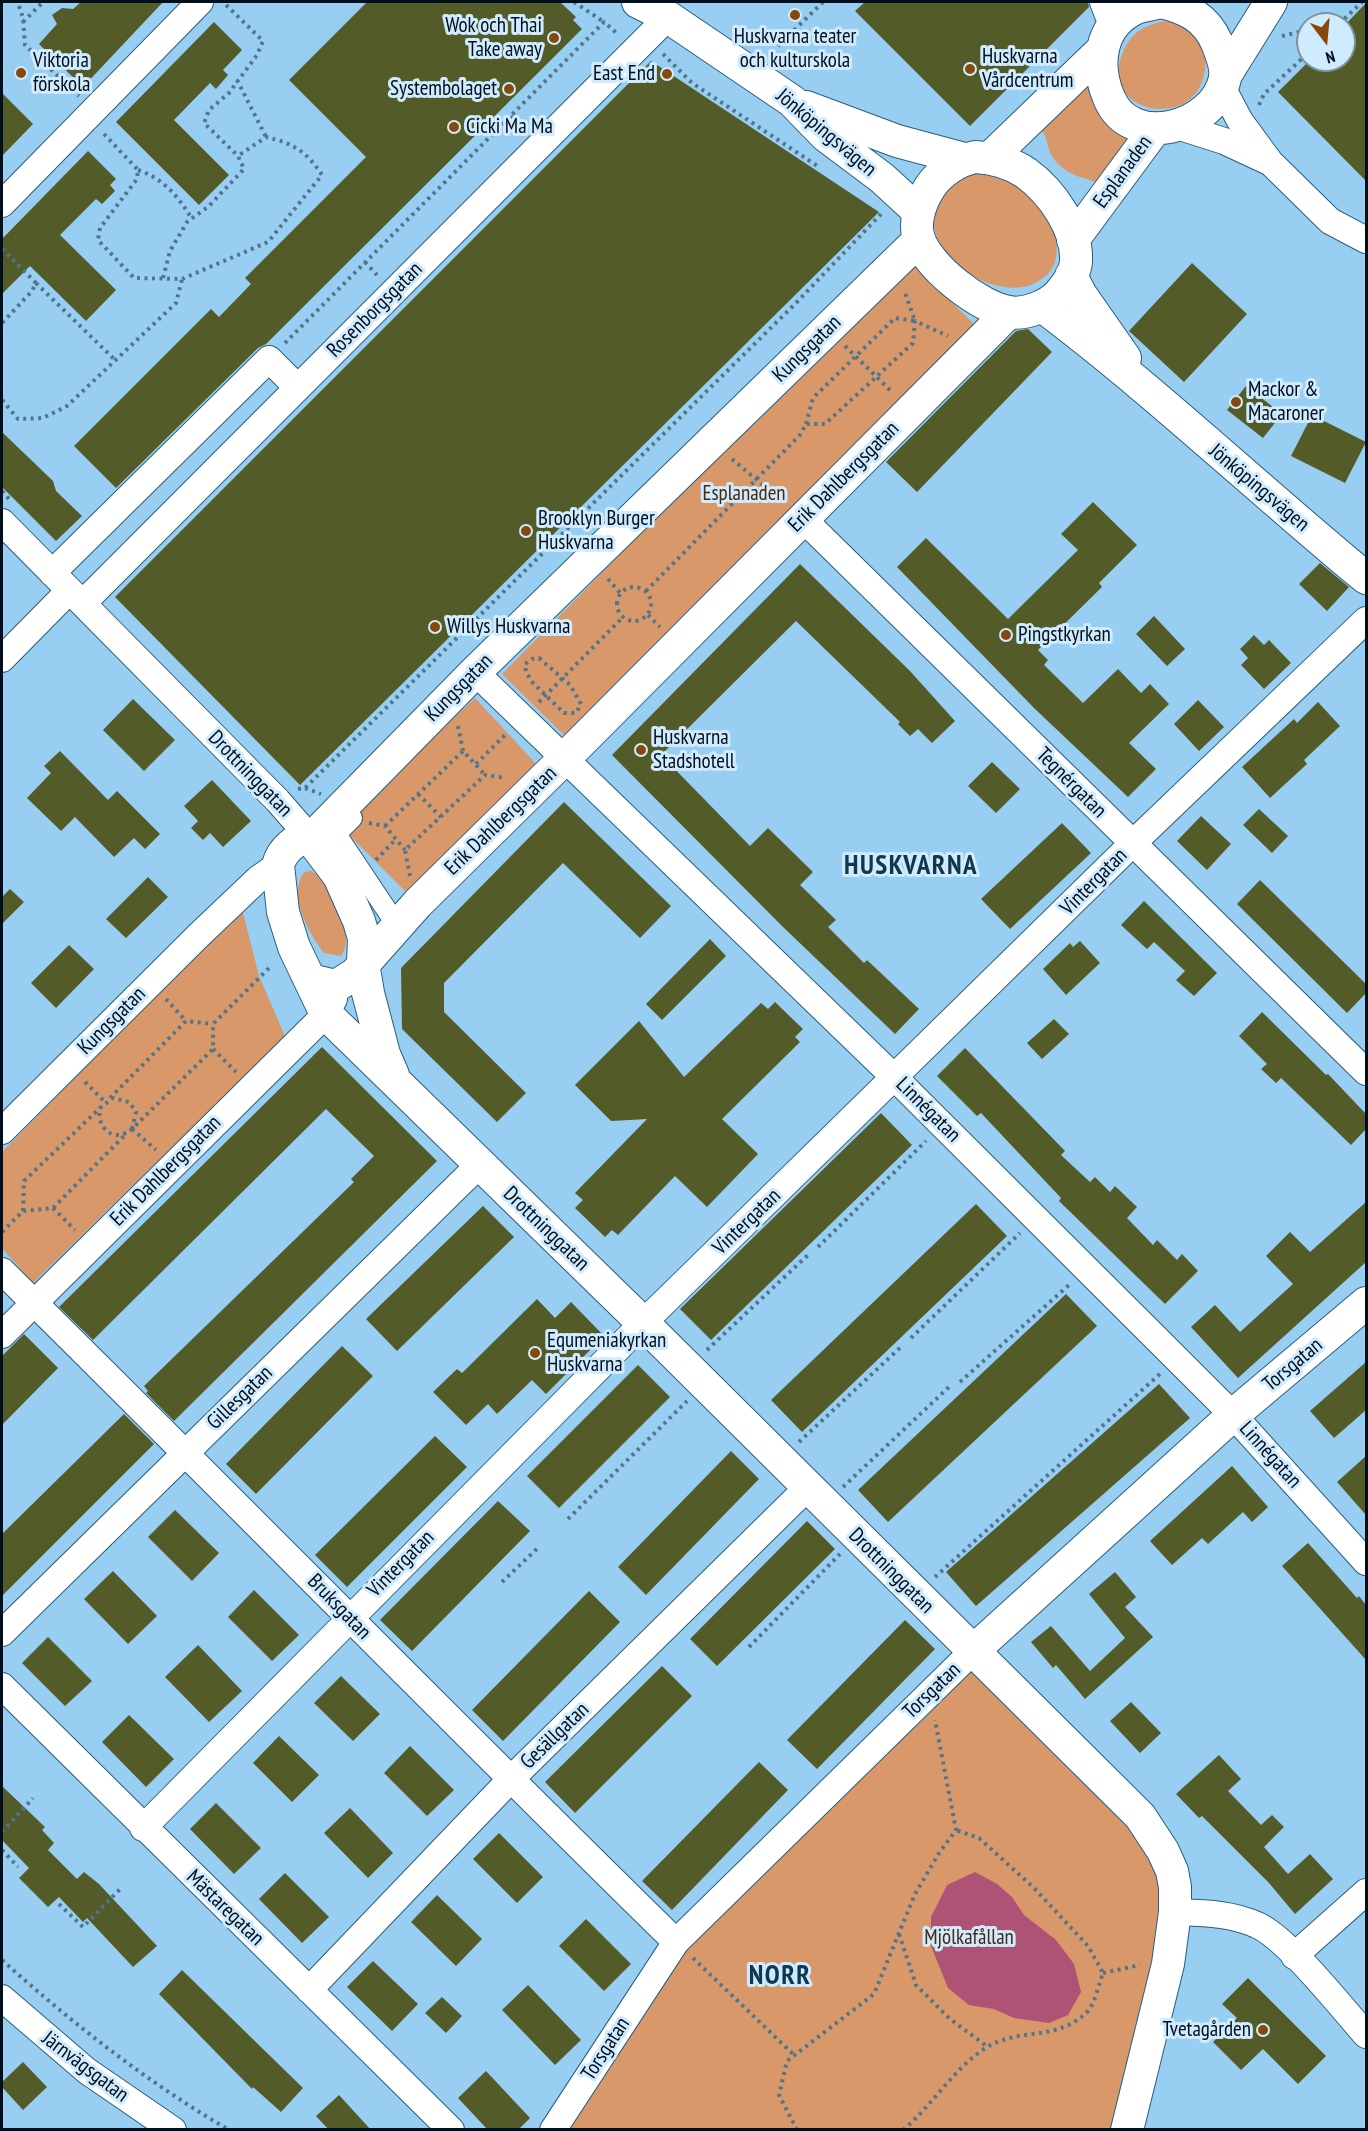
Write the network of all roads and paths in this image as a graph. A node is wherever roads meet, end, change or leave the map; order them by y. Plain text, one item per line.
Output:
1 (43, 2) edge
2 (200, 2) edge
3 (223, 2) edge
4 (574, 2) edge
5 (638, 2) edge
6 (823, 2) edge
7 (1271, 2) edge
8 (19, 6) dead end
9 (1129, 14) edge
10 (668, 17) junction
11 (23, 22) junction
12 (604, 22) dead end
13 (1296, 33) edge
14 (1273, 41) dead end
15 (778, 46) dead end
16 (1296, 64) edge
17 (237, 79) junction
18 (1223, 82) junction
19 (792, 101) junction
20 (1256, 110) dead end
21 (90, 113) junction
22 (1166, 127) junction
23 (266, 137) junction
24 (238, 156) junction
25 (977, 159) junction
26 (1269, 162) junction
27 (138, 170) junction
28 (882, 178) junction
29 (2, 204) edge
30 (192, 219) junction
31 (919, 226) junction
32 (1073, 240) junction
33 (1366, 240) edge
34 (2, 249) edge
35 (894, 264) junction
36 (1071, 276) junction
37 (163, 278) junction
38 (182, 279) junction
39 (36, 283) junction
40 (1042, 306) junction
41 (1009, 312) junction
42 (915, 321) junction
43 (2, 323) edge
44 (827, 329) junction
45 (974, 347) junction
46 (855, 355) junction
47 (114, 359) junction
48 (878, 375) junction
49 (297, 387) junction
50 (1153, 398) junction
51 (2, 400) edge
52 (909, 411) junction
53 (807, 423) junction
54 (204, 424) junction
55 (712, 441) junction
56 (232, 452) junction
57 (756, 479) junction
58 (802, 518) junction
59 (2, 522) edge
60 (1366, 578) edge
61 (68, 589) junction
62 (646, 591) junction
63 (623, 617) junction
64 (1363, 623) edge
65 (2, 660) edge
66 (475, 672) junction
67 (562, 678) junction
68 (545, 695) junction
69 (522, 718) junction
70 (564, 759) junction
71 (476, 764) junction
72 (485, 775) junction
73 (509, 778) dead end
74 (418, 794) junction
75 (283, 806) junction
76 (441, 816) junction
77 (352, 818) joint
78 (385, 826) junction
79 (311, 839) junction
80 (1132, 844) junction
81 (405, 850) junction
82 (281, 860) junction
83 (411, 879) dead end
84 (390, 915) dead end
85 (270, 966) dead end
86 (352, 974) junction
87 (310, 980) junction
88 (326, 1014) junction
89 (213, 1024) junction
90 (213, 1048) junction
91 (1366, 1072) edge
92 (895, 1078) junction
93 (397, 1084) junction
94 (251, 1088) junction
95 (107, 1101) junction
96 (100, 1108) junction
97 (132, 1129) junction
98 (2, 1131) edge
99 (127, 1133) junction
100 (928, 1138) dead end
101 (480, 1164) junction
102 (172, 1165) junction
103 (53, 1208) junction
104 (23, 1210) junction
105 (1022, 1230) dead end
106 (2, 1232) edge
107 (91, 1246) junction
108 (818, 1247) dead end
109 (810, 1253) dead end
110 (2, 1271) edge
111 (1074, 1280) dead end
112 (33, 1302) junction
113 (1366, 1303) edge
114 (643, 1323) junction
115 (2, 1335) edge
116 (911, 1338) dead end
117 (902, 1346) dead end
118 (705, 1352) dead end
119 (1166, 1368) dead end
120 (960, 1382) dead end
121 (950, 1386) dead end
122 (687, 1401) dead end
123 (1233, 1415) junction
124 (797, 1444) dead end
125 (184, 1452) junction
126 (807, 1488) junction
127 (842, 1488) dead end
128 (568, 1519) dead end
129 (540, 1545) dead end
130 (841, 1554) dead end
131 (1366, 1562) edge
132 (933, 1579) dead end
133 (502, 1582) dead end
134 (349, 1617) junction
135 (2, 1633) edge
136 (749, 1647) dead end
137 (972, 1652) junction
138 (2, 1686) edge
139 (934, 1714) dead end
140 (510, 1780) junction
141 (33, 1798) dead end
142 (143, 1828) junction
143 (956, 1830) junction
144 (2, 1832) edge
145 (2, 1850) edge
146 (18, 1867) dead end
147 (122, 1887) dead end
148 (1366, 1893) edge
149 (59, 1904) dead end
150 (1175, 1911) junction
151 (898, 1933) junction
152 (676, 1942) junction
153 (1294, 1956) junction
154 (2, 1960) edge
155 (1150, 1962) dead end
156 (1102, 1973) junction
157 (309, 1990) junction
158 (2, 1998) edge
159 (1366, 2035) edge
160 (988, 2047) junction
161 (795, 2055) junction
162 (173, 2130) edge
163 (229, 2130) edge
164 (451, 2130) edge
165 (553, 2130) edge
166 (797, 2130) edge
167 (903, 2130) edge
168 (1126, 2130) edge

1 - 11 path
2 - 21 street
3 - 17 path
4 - 12 path
5 - 10 street, Jönköpingsvägen
6 - 15 path
7 - 18 street
8 - 11 path
9 - 18 street
9 - 22 street
9 - 25 street
10 - 19 street, Jönköpingsvägen
10 - 49 street, Rosenborgsgatan
11 - 21 path
13 - 14 path
16 - 20 path
17 - 23 path
17 - 24 path
18 - 22 street
18 - 26 street
19 - 25 street, Jönköpingsvägen
19 - 28 street, Jönköpingsvägen
21 - 27 path
21 - 29 street
22 - 26 street
22 - 32 street, Esplanaden
23 - 24 path
23 - 38 path
24 - 30 path
25 - 31 street
25 - 32 street
26 - 33 street
27 - 30 path
27 - 37 path
28 - 31 street, Jönköpingsvägen
28 - 75 path
30 - 37 path
31 - 35 street, Kungsgatan
31 - 41 street
32 - 36 street
34 - 39 path
35 - 42 path
35 - 44 street, Kungsgatan
36 - 40 street
36 - 50 street, Jönköpingsvägen
37 - 38 path
38 - 47 path
39 - 43 path
39 - 47 path
40 - 41 street
40 - 50 street, Jönköpingsvägen
41 - 45 street, Erik Dahlbergsgatan
42 - 45 path
42 - 46 path
42 - 48 path
44 - 46 path
44 - 55 street, Kungsgatan
45 - 52 street, Erik Dahlbergsgatan
46 - 48 path
46 - 53 path
47 - 51 path
48 - 52 path
48 - 53 path
49 - 54 street
49 - 56 street, Rosenborgsgatan
50 - 60 street, Jönköpingsvägen
52 - 58 street, Erik Dahlbergsgatan
53 - 57 path
54 - 56 street
54 - 61 street
55 - 57 path
55 - 66 street, Kungsgatan
56 - 61 street, Rosenborgsgatan
57 - 58 path
57 - 62 path
58 - 70 street, Erik Dahlbergsgatan
58 - 80 street, Tegnérgatan
59 - 61 street, Drottninggatan
61 - 65 street, Rosenborgsgatan
61 - 75 street, Drottninggatan
62 - 63 path
62 - 63 path
63 - 67 path
64 - 80 street, Vintergatan
66 - 69 street, Linnégatan
66 - 79 street, Kungsgatan
67 - 68 path
67 - 68 path
67 - 68 path
68 - 69 path
69 - 70 street, Linnégatan
69 - 71 path
70 - 86 street, Erik Dahlbergsgatan
70 - 92 street, Linnégatan
71 - 72 path
71 - 74 path
72 - 73 path
72 - 76 path
74 - 76 path
74 - 78 path
75 - 79 street, Drottninggatan
75 - 82 street
76 - 81 path
77 - 78 path
77 - 84 street
78 - 81 path
79 - 82 street, Kungsgatan
79 - 86 street, Drottninggatan
80 - 91 street, Tegnérgatan
80 - 92 street, Vintergatan
81 - 83 path
82 - 87 street, Drottninggatan
82 - 98 street, Kungsgatan
85 - 89 path
86 - 87 street
86 - 88 street, Erik Dahlbergsgatan
86 - 93 street, Drottninggatan
87 - 88 street, Drottninggatan
88 - 93 street, Drottninggatan
88 - 94 street, Erik Dahlbergsgatan
89 - 90 path
89 - 95 path
90 - 94 path
90 - 97 path
92 - 114 street, Vintergatan
92 - 123 street, Linnégatan
93 - 101 street, Drottninggatan
94 - 102 street, Erik Dahlbergsgatan
95 - 96 path
95 - 97 path
96 - 99 path
96 - 104 path
97 - 99 path
97 - 102 path
99 - 103 path
100 - 108 path
101 - 114 street, Drottninggatan
101 - 125 street, Gillesgatan
102 - 107 street, Erik Dahlbergsgatan
103 - 104 path
103 - 107 path
104 - 106 path
105 - 116 path
107 - 112 street, Erik Dahlbergsgatan
109 - 118 path
110 - 112 street, Bruksgatan
111 - 120 path
112 - 115 street, Erik Dahlbergsgatan
112 - 125 street, Bruksgatan
113 - 123 street, Torsgatan
114 - 126 street, Drottninggatan
114 - 134 street, Vintergatan
117 - 124 path
119 - 132 path
121 - 127 path
122 - 128 path
123 - 131 street, Linnégatan
123 - 137 street, Torsgatan
125 - 134 street, Bruksgatan
125 - 135 street, Gillesgatan
126 - 137 street, Drottninggatan
126 - 140 street, Gesällgatan
129 - 133 path
130 - 136 path
134 - 140 street, Bruksgatan
134 - 142 street, Vintergatan
137 - 150 street, Drottninggatan
137 - 152 street, Torsgatan
138 - 142 street, Mästaregatan
139 - 143 path
140 - 152 street, Bruksgatan
140 - 157 street, Gesällgatan
141 - 144 path
142 - 157 street, Mästaregatan
143 - 151 path
143 - 156 path
145 - 146 path
147 - 149 path
148 - 153 street
150 - 153 street
150 - 168 street, Drottninggatan
151 - 160 path
151 - 161 path
152 - 161 path
152 - 165 street, Torsgatan
153 - 159 street
154 - 163 path
155 - 156 path
156 - 160 path
157 - 164 street, Mästaregatan
158 - 162 street, Järnvägsgatan
160 - 167 path
161 - 166 path

